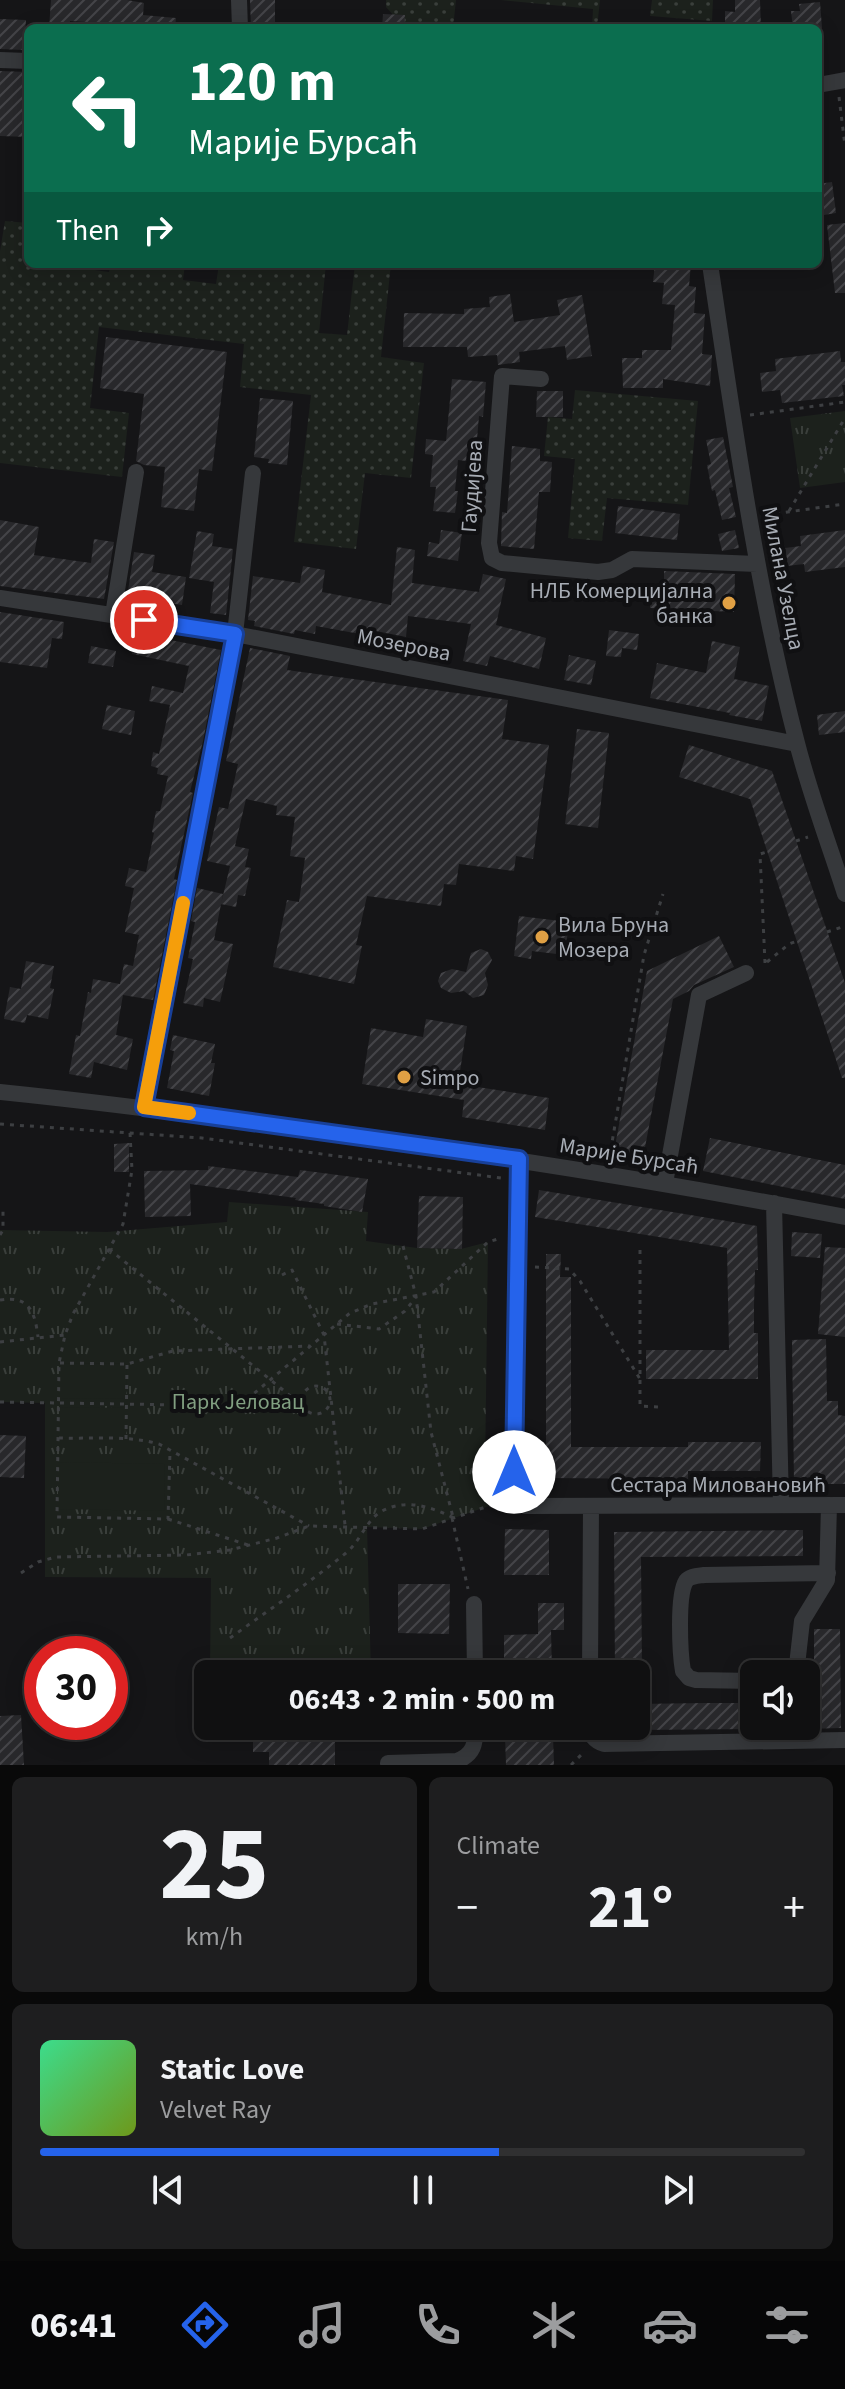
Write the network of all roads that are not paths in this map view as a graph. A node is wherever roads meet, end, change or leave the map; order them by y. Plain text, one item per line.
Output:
1 (239, 0) edge
2 (240, 24) edge
3 (0, 60) edge
4 (24, 61) edge
5 (711, 268) edge
6 (541, 379) dead end
7 (136, 472) dead end
8 (253, 473) dead end
9 (757, 564) junction
10 (0, 598) edge
11 (113, 615) junction
12 (235, 634) junction
13 (797, 744) junction
14 (845, 894) edge
15 (746, 973) road end
16 (0, 1092) edge
17 (144, 1107) junction
18 (519, 1159) junction
19 (665, 1183) junction
20 (774, 1203) junction
21 (845, 1217) edge
22 (781, 1505) junction
23 (837, 1505) edge
24 (591, 1506) junction
25 (828, 1573) junction
26 (474, 1604) road end
27 (475, 1660) edge
28 (590, 1660) edge
29 (798, 1660) edge
30 (740, 1681) edge
31 (475, 1740) edge
32 (596, 1740) edge
33 (845, 1740) edge
34 (388, 1763) dead end

1 - 2 street
3 - 4 street
5 - 9 street, Милана Узелца
6 - 9 street, Гаудијева
7 - 11 street
8 - 12 street
9 - 13 street, Милана Узелца
10 - 11 street, Мозерова
11 - 12 street, Мозерова
12 - 13 street, Мозерова
12 - 17 street
13 - 14 street, Милана Узелца
15 - 19 street
16 - 17 street, Марије Бурсаћ
17 - 18 street, Марије Бурсаћ
18 - 19 street, Марије Бурсаћ
18 - 24 street, Сестара Миловановић
19 - 20 street, Марије Бурсаћ
20 - 21 street, Марије Бурсаћ
20 - 22 street
22 - 23 street, Сестара Миловановић
22 - 24 street, Сестара Миловановић
23 - 25 street
24 - 28 street
25 - 29 street
25 - 30 street
26 - 27 street
31 - 34 street
32 - 33 street

